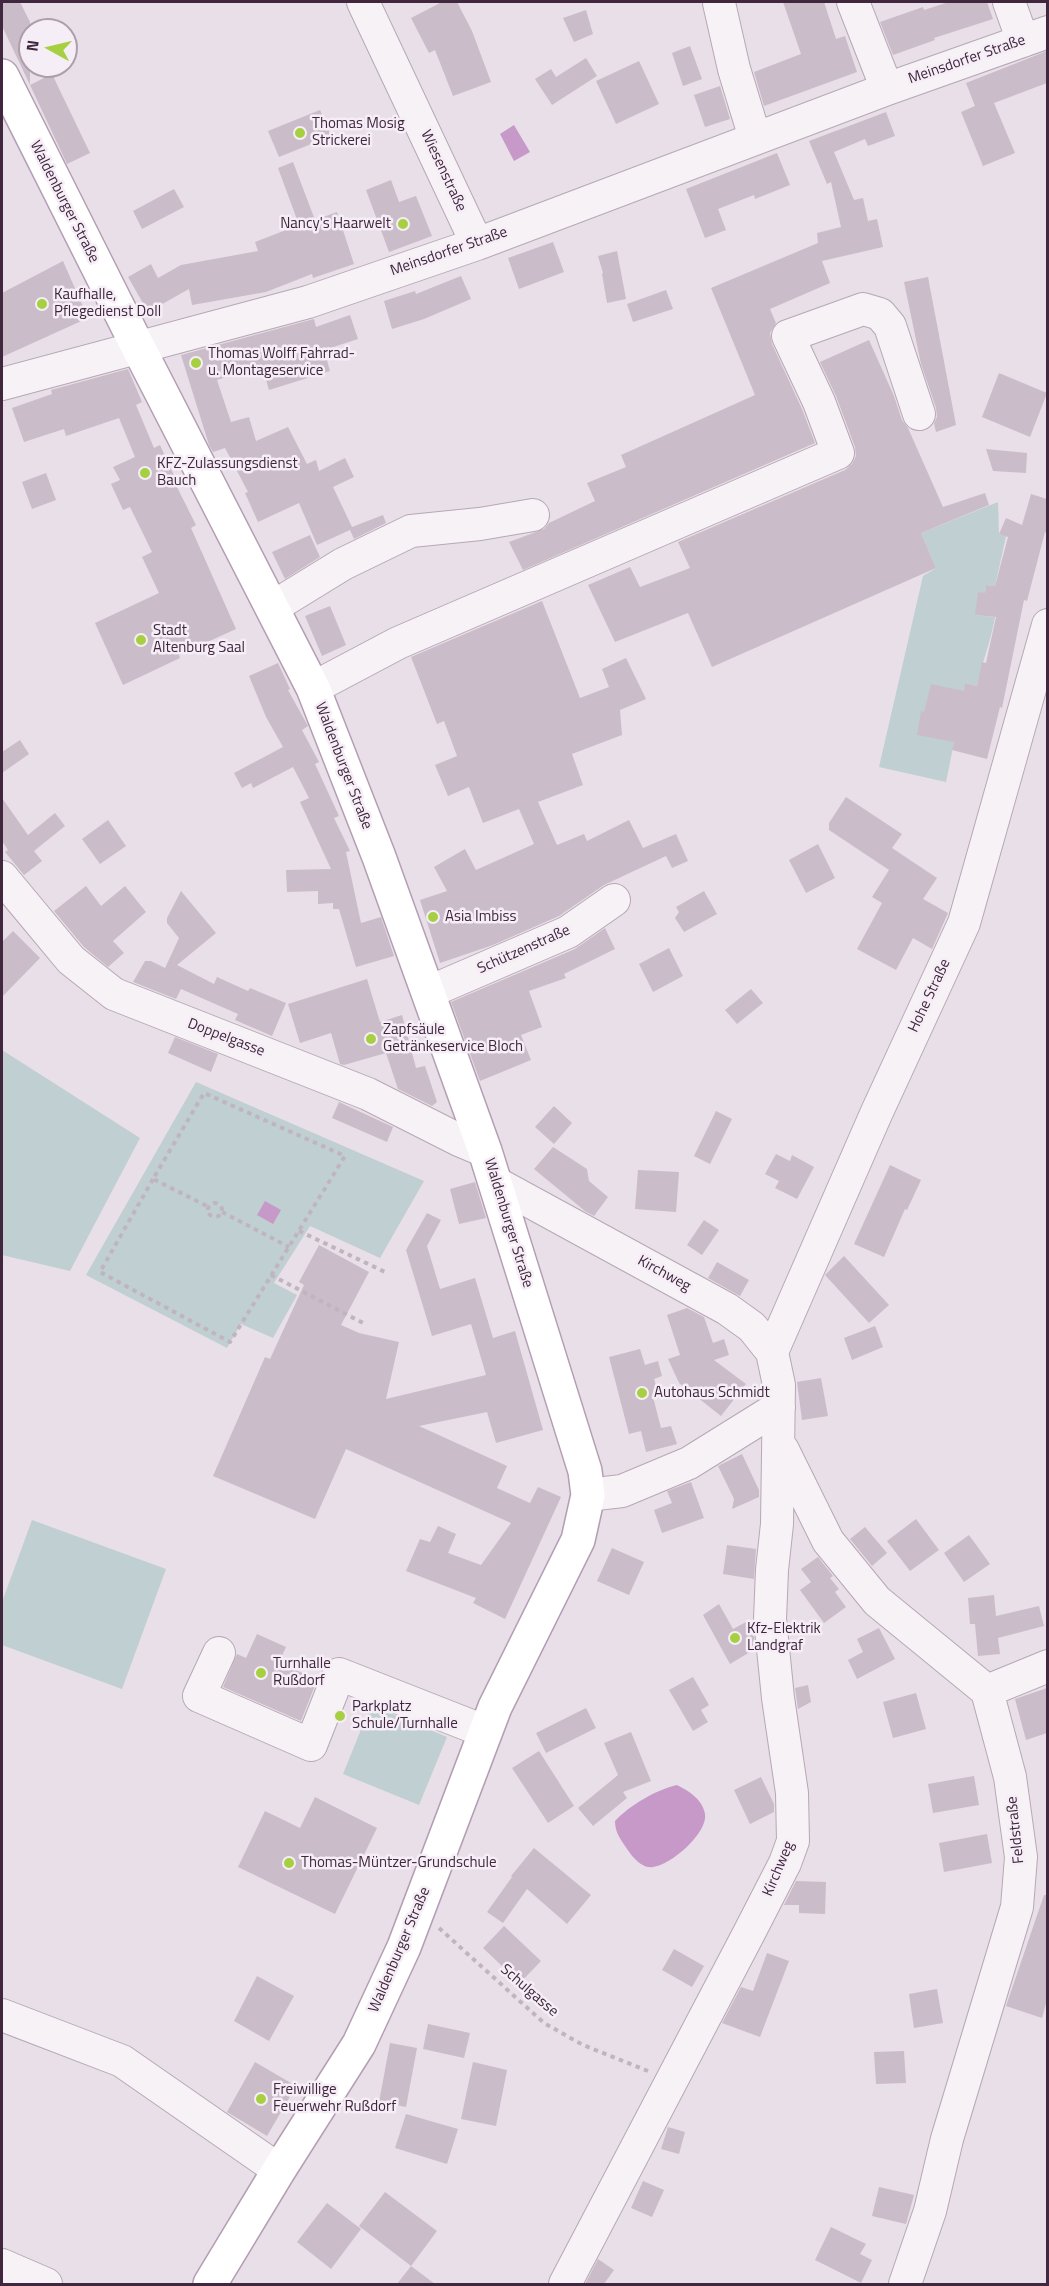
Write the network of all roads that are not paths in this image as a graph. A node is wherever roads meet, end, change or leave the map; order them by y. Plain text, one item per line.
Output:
1 (363, 2) edge
2 (853, 2) edge
3 (1009, 2) edge
4 (719, 3) edge
5 (1035, 37) edge
6 (2, 76) edge
7 (887, 89) junction
8 (755, 138) junction
9 (477, 244) junction
10 (138, 347) junction
11 (2, 384) edge
12 (919, 414) dead end
13 (533, 515) dead end
14 (273, 607) junction
15 (1047, 625) edge
16 (313, 688) junction
17 (2, 877) edge
18 (614, 900) dead end
19 (429, 992) junction
20 (485, 1151) junction
21 (496, 1183) junction
22 (772, 1352) junction
23 (779, 1407) junction
24 (780, 1443) junction
25 (588, 1496) junction
26 (219, 1653) dead end
27 (1047, 1666) edge
28 (987, 1691) junction
29 (484, 1731) junction
30 (2, 2015) edge
31 (279, 2170) junction
32 (2, 2265) edge
33 (46, 2284) edge
34 (210, 2284) edge
35 (565, 2284) edge
36 (905, 2284) edge

1 - 9 street, Wiesenstraße
2 - 7 street
3 - 5 street
4 - 8 street
5 - 7 street, Meinsdorfer Straße
6 - 10 main road, Waldenburger Straße
7 - 8 street, Meinsdorfer Straße
8 - 9 street, Meinsdorfer Straße
9 - 10 street, Meinsdorfer Straße
10 - 11 street, Meinsdorfer Straße
10 - 14 main road, Waldenburger Straße
12 - 16 street
13 - 14 street
14 - 16 main road, Waldenburger Straße
15 - 22 street, Hohe Straße
16 - 19 main road, Waldenburger Straße
17 - 20 street, Doppelgasse
18 - 19 street, Schützenstraße
19 - 20 main road, Waldenburger Straße
20 - 21 main road, Waldenburger Straße
21 - 22 street, Kirchweg
21 - 25 main road, Waldenburger Straße
22 - 23 street, Kirchweg
23 - 24 street, Kirchweg
23 - 25 street
24 - 28 street
24 - 35 street, Kirchweg
25 - 29 main road, Waldenburger Straße
26 - 29 street
27 - 28 street
28 - 36 street, Feldstraße
29 - 31 main road, Waldenburger Straße
30 - 31 street
31 - 34 main road, Waldenburger Straße
32 - 33 street

